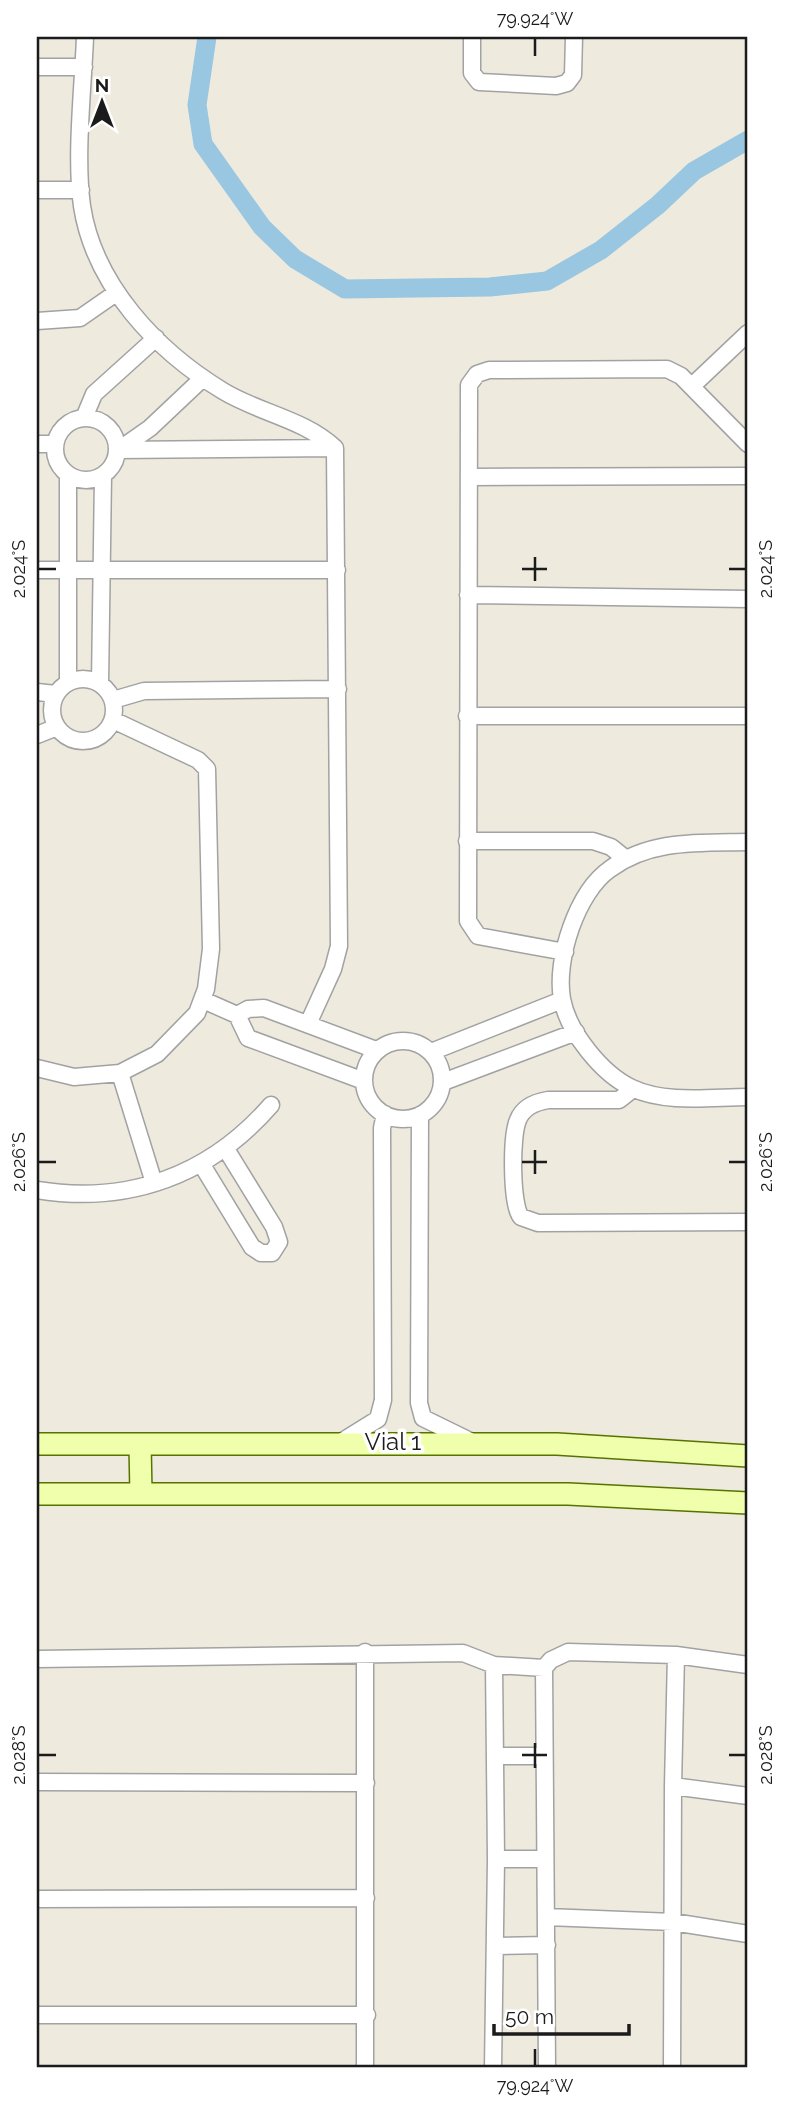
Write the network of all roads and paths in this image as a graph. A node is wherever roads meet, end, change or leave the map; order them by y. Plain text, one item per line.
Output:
1 (85, 37) edge
2 (472, 37) edge
3 (574, 37) edge
4 (37, 67) edge
5 (84, 68) junction
6 (37, 190) edge
7 (81, 190) junction
8 (116, 293) junction
9 (37, 321) edge
10 (748, 333) edge
11 (156, 338) junction
12 (203, 378) junction
13 (692, 386) junction
14 (84, 418) junction
15 (37, 444) edge
16 (55, 444) junction
17 (748, 444) edge
18 (335, 448) junction
19 (117, 450) junction
20 (68, 475) junction
21 (103, 476) junction
22 (748, 476) edge
23 (469, 477) junction
24 (37, 570) edge
25 (66, 570) junction
26 (102, 570) junction
27 (337, 570) junction
28 (468, 596) junction
29 (748, 598) edge
30 (68, 682) junction
31 (100, 684) junction
32 (338, 689) junction
33 (37, 692) edge
34 (56, 694) junction
35 (113, 700) junction
36 (467, 716) junction
37 (748, 716) edge
38 (113, 720) junction
39 (57, 727) junction
40 (37, 735) edge
41 (467, 841) junction
42 (748, 842) edge
43 (626, 859) junction
44 (565, 952) junction
45 (203, 1000) junction
46 (562, 1000) junction
47 (237, 1015) junction
48 (308, 1024) junction
49 (576, 1032) junction
50 (376, 1050) junction
51 (431, 1052) junction
52 (37, 1068) edge
53 (120, 1073) junction
54 (364, 1081) junction
55 (443, 1082) junction
56 (633, 1088) junction
57 (748, 1097) edge
58 (271, 1105) dead end
59 (385, 1114) junction
60 (420, 1115) junction
61 (226, 1149) junction
62 (202, 1165) junction
63 (154, 1183) junction
64 (37, 1190) edge
65 (748, 1222) edge
66 (341, 1442) junction
67 (472, 1442) junction
68 (37, 1444) edge
69 (140, 1444) junction
70 (748, 1456) edge
71 (37, 1494) edge
72 (141, 1494) junction
73 (748, 1503) edge
74 (365, 1653) junction
75 (676, 1655) junction
76 (37, 1659) edge
77 (494, 1665) junction
78 (748, 1665) edge
79 (544, 1668) junction
80 (496, 1756) junction
81 (544, 1756) junction
82 (37, 1782) edge
83 (366, 1783) junction
84 (673, 1786) junction
85 (748, 1796) edge
86 (496, 1859) junction
87 (544, 1859) junction
88 (366, 1898) junction
89 (37, 1899) edge
90 (547, 1917) junction
91 (673, 1922) junction
92 (748, 1934) edge
93 (547, 1945) junction
94 (496, 1946) junction
95 (37, 2015) edge
96 (367, 2015) junction
97 (365, 2068) edge
98 (493, 2068) edge
99 (547, 2068) edge
100 (672, 2068) edge

1 - 5 street
2 - 3 street
4 - 5 street
5 - 7 street
6 - 7 street
7 - 8 street
8 - 9 street
8 - 11 street
10 - 13 street
11 - 12 street
11 - 14 street
12 - 18 street
12 - 19 street
13 - 17 street
13 - 23 street
14 - 16 street
14 - 19 street
15 - 16 street
16 - 20 street
18 - 19 street
18 - 27 street
19 - 21 street
20 - 21 street
20 - 25 street
21 - 26 street
22 - 23 street
23 - 28 street
24 - 25 street
25 - 26 street
25 - 30 street
26 - 27 street
26 - 31 street
27 - 32 street
28 - 29 street
28 - 36 street
30 - 31 street
30 - 34 street
31 - 35 street
32 - 35 street
32 - 48 street
33 - 34 street
34 - 39 street
35 - 38 street
36 - 37 street
36 - 41 street
38 - 39 street
38 - 45 street
39 - 40 street
41 - 43 street
41 - 44 street
42 - 43 street
43 - 44 street
44 - 46 street
45 - 47 street
45 - 53 street
46 - 49 street
46 - 51 street
47 - 48 street
47 - 54 street
48 - 50 street
49 - 55 street
49 - 56 street
50 - 51 street
50 - 54 street
51 - 55 street
52 - 53 street
53 - 63 street
54 - 59 street
55 - 60 street
56 - 57 street
56 - 65 street
58 - 61 street
59 - 60 street
59 - 66 street
60 - 67 street
61 - 62 street
61 - 62 street
62 - 63 street
63 - 64 street
66 - 67 street, Vial 1
66 - 69 street, Vial 1
67 - 70 street, Vial 1
68 - 69 street, Vial 1
69 - 72 street
71 - 72 street
72 - 73 street
74 - 76 street
74 - 77 street
74 - 83 street
75 - 78 street
75 - 79 street
75 - 84 street
77 - 79 street
77 - 80 street
79 - 81 street
80 - 81 street
80 - 86 street
81 - 87 street
82 - 83 street
83 - 88 street
84 - 85 street
84 - 91 street
86 - 87 street
86 - 94 street
87 - 90 street
88 - 89 street
88 - 96 street
90 - 91 street
90 - 93 street
91 - 92 street
91 - 100 street
93 - 94 street
93 - 99 street
94 - 98 street
95 - 96 street
96 - 97 street

